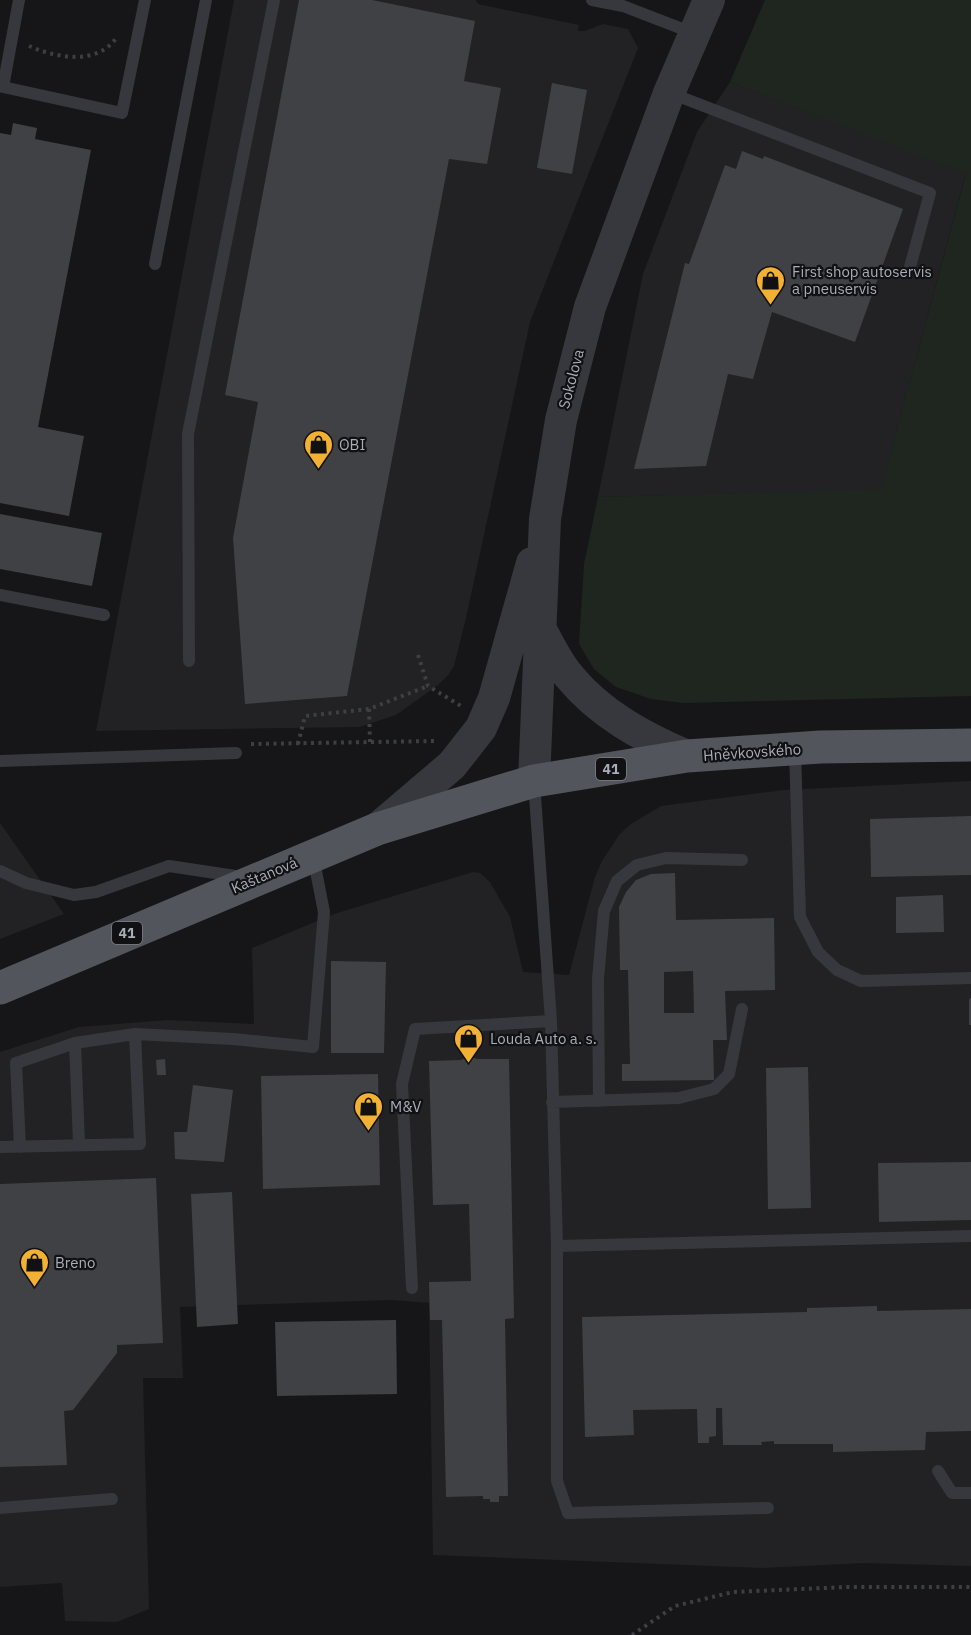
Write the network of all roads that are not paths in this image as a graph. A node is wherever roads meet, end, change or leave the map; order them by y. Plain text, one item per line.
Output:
1 (19, 0) edge
2 (145, 0) edge
3 (206, 0) edge
4 (274, 0) edge
5 (592, 0) edge
6 (709, 0) edge
7 (624, 3) edge
8 (694, 34) junction
9 (669, 93) junction
10 (155, 264) dead end
11 (910, 267) dead end
12 (546, 519) junction
13 (0, 595) edge
14 (104, 615) dead end
15 (540, 628) junction
16 (189, 661) dead end
17 (971, 745) edge
18 (795, 749) junction
19 (236, 753) road end
20 (687, 756) junction
21 (0, 761) edge
22 (534, 781) junction
23 (377, 829) junction
24 (313, 855) junction
25 (742, 860) dead end
26 (0, 871) edge
27 (255, 879) junction
28 (971, 978) edge
29 (0, 988) edge
30 (742, 1009) dead end
31 (551, 1021) junction
32 (135, 1034) junction
33 (75, 1043) junction
34 (599, 1101) junction
35 (552, 1102) junction
36 (79, 1144) junction
37 (0, 1147) edge
38 (20, 1148) junction
39 (971, 1236) edge
40 (557, 1246) junction
41 (412, 1288) dead end
42 (938, 1471) dead end
43 (971, 1493) edge
44 (112, 1499) dead end
45 (0, 1508) edge
46 (768, 1508) dead end

1 - 2 lane
3 - 10 lane
4 - 16 lane
5 - 7 lane
6 - 8 street, Sokolova
7 - 8 lane
8 - 9 street, Sokolova
9 - 11 lane
9 - 12 street, Sokolova
12 - 15 street, Sokolova
12 - 23 street
13 - 14 lane
15 - 20 street
15 - 22 street, Sokolova
17 - 18 main road, Hněvkovského / 41
18 - 20 main road, Hněvkovského / 41
18 - 28 lane
19 - 21 lane
20 - 22 main road, Hněvkovského / 41
22 - 23 main road, Kaštanová / 41
22 - 31 lane
23 - 24 main road, Kaštanová / 41
24 - 27 main road, Kaštanová / 41
24 - 32 lane
25 - 34 lane
26 - 27 lane
27 - 29 main road, Kaštanová / 41
30 - 34 lane
31 - 35 lane
31 - 41 lane
32 - 33 lane
32 - 36 lane
33 - 36 lane
33 - 38 lane
34 - 35 lane
35 - 40 lane
36 - 38 lane
37 - 38 lane
39 - 40 lane
40 - 46 lane
42 - 43 lane
44 - 45 lane

